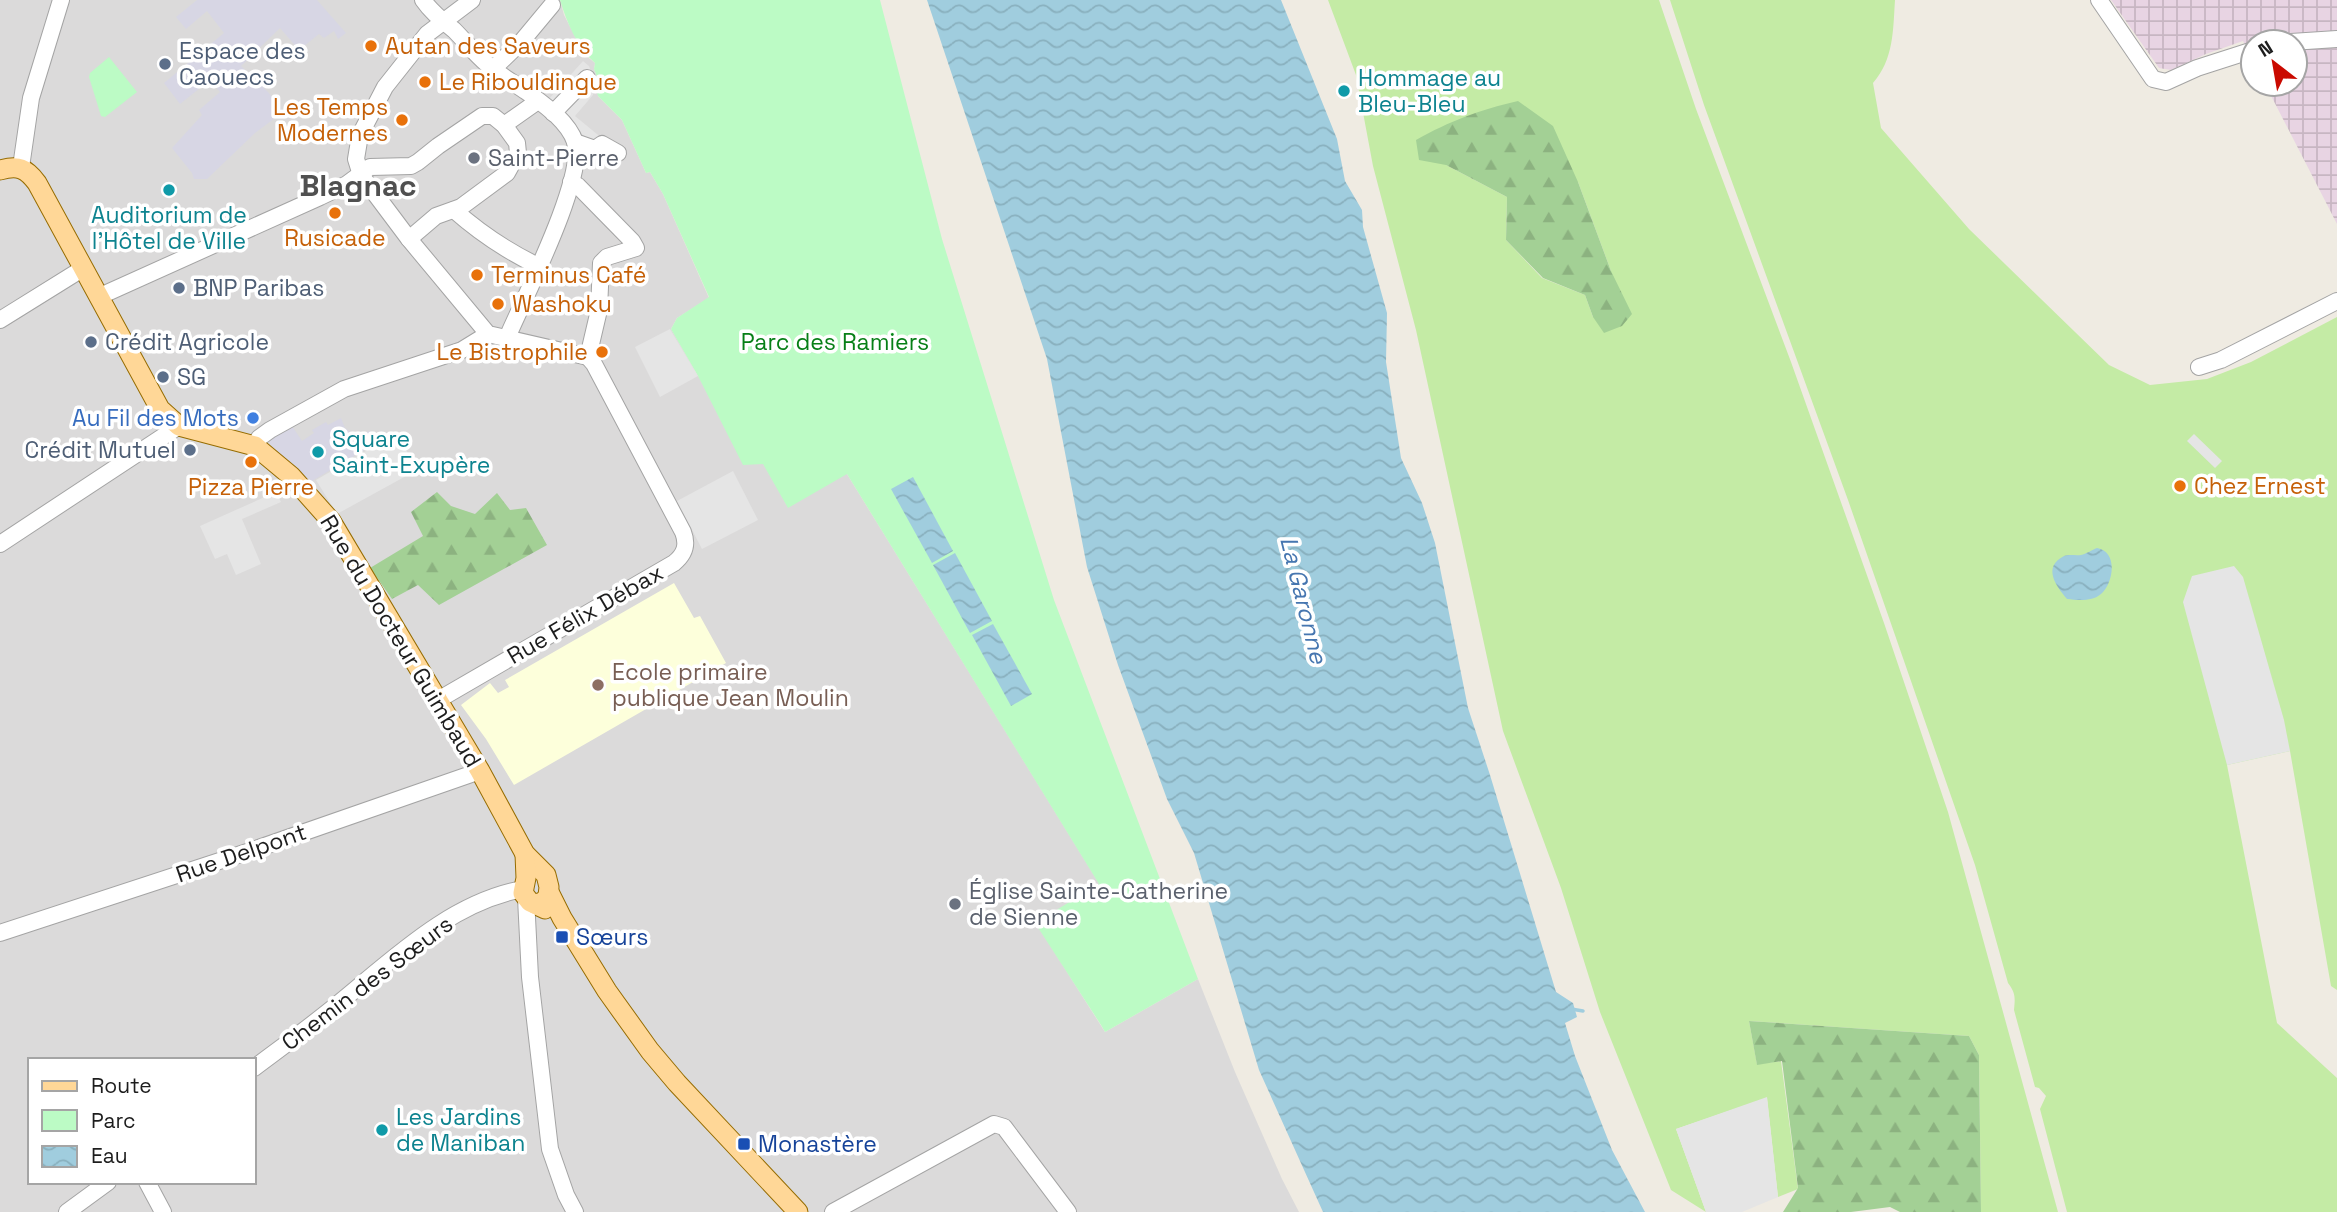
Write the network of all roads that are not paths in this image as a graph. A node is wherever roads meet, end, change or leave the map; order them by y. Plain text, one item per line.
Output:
1 (423, 0) edge
2 (472, 0) edge
3 (2099, 0) edge
4 (55, 2) edge
5 (552, 5) dead end
6 (442, 21) junction
7 (2337, 39) edge
8 (2309, 41) edge
9 (2239, 54) edge
10 (493, 69) junction
11 (587, 78) dead end
12 (538, 101) junction
13 (553, 113) junction
14 (504, 125) junction
15 (575, 142) junction
16 (618, 153) dead end
17 (21, 167) junction
18 (0, 170) edge
19 (361, 175) junction
20 (571, 182) junction
21 (454, 210) junction
22 (409, 239) junction
23 (538, 266) junction
24 (82, 269) junction
25 (102, 295) junction
26 (2337, 300) edge
27 (0, 320) edge
28 (488, 334) junction
29 (507, 338) junction
30 (588, 357) junction
31 (2199, 367) dead end
32 (179, 425) junction
33 (255, 446) junction
34 (0, 544) edge
35 (438, 700) junction
36 (480, 771) junction
37 (536, 892) junction
38 (0, 933) edge
39 (256, 1066) edge
40 (105, 1184) edge
41 (147, 1184) edge
42 (67, 1212) edge
43 (163, 1212) edge
44 (575, 1212) edge
45 (798, 1212) edge
46 (833, 1212) edge
47 (1068, 1212) edge

1 - 6 street
2 - 6 street
3 - 9 street
4 - 17 street
5 - 10 street
6 - 10 street
6 - 19 street
7 - 8 street
10 - 12 street
11 - 13 street
12 - 13 street
12 - 14 street
13 - 15 street
14 - 19 street
14 - 21 street
15 - 16 street
15 - 20 street
17 - 18 main road
17 - 24 main road
19 - 22 street
19 - 25 street
20 - 23 street
20 - 30 street
21 - 22 street
21 - 23 street
22 - 28 street
23 - 29 street
24 - 25 main road
24 - 27 street
25 - 32 main road
26 - 31 street
28 - 29 street
28 - 33 street
29 - 30 street
30 - 35 street, Rue Félix Débax
32 - 33 main road
32 - 34 street
33 - 35 main road, Rue du Docteur Guimbaud
35 - 36 main road, Rue du Docteur Guimbaud
36 - 37 main road, Rue du Docteur Guimbaud
36 - 38 street, Rue Delpont
37 - 39 street, Chemin des Sœurs
37 - 44 street
37 - 45 main road
40 - 42 street
41 - 43 street
46 - 47 street

